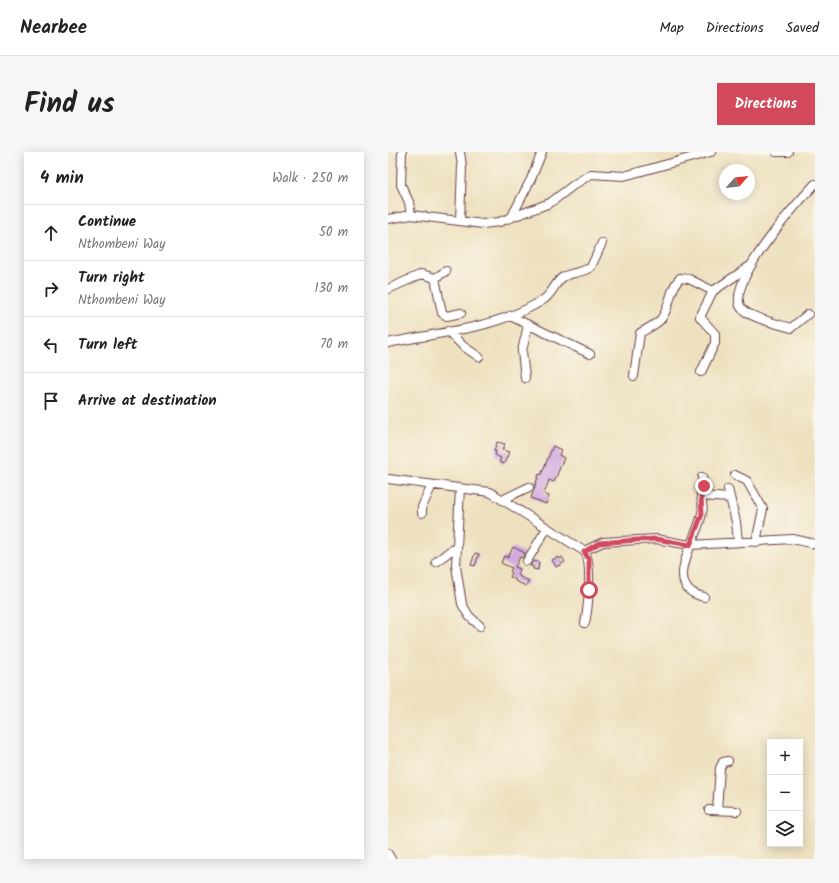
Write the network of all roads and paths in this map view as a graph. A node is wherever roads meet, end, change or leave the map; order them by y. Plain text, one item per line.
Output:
1 (402, 152) edge
2 (460, 152) edge
3 (542, 152) edge
4 (711, 152) edge
5 (776, 152) edge
6 (788, 152) edge
7 (815, 184) edge
8 (411, 215) junction
9 (511, 218) junction
10 (388, 219) edge
11 (460, 221) junction
12 (602, 243) dead end
13 (751, 266) junction
14 (446, 271) dead end
15 (435, 278) junction
16 (388, 289) edge
17 (713, 291) junction
18 (461, 313) dead end
19 (808, 314) dead end
20 (510, 316) junction
21 (528, 325) junction
22 (448, 331) junction
23 (388, 343) edge
24 (590, 354) dead end
25 (479, 357) dead end
26 (701, 372) dead end
27 (634, 376) dead end
28 (525, 378) dead end
29 (702, 476) dead end
30 (735, 476) dead end
31 (388, 479) edge
32 (432, 485) junction
33 (530, 487) dead end
34 (460, 488) junction
35 (728, 489) dead end
36 (701, 496) junction
37 (730, 498) junction
38 (502, 500) junction
39 (422, 513) dead end
40 (547, 528) junction
41 (738, 542) junction
42 (756, 542) junction
43 (690, 545) junction
44 (814, 546) edge
45 (456, 548) junction
46 (584, 552) junction
47 (527, 561) dead end
48 (436, 562) dead end
49 (704, 597) dead end
50 (585, 623) dead end
51 (480, 626) dead end
52 (728, 761) dead end
53 (737, 811) dead end
54 (388, 854) edge
55 (391, 859) edge

1 - 8 street
2 - 11 street
3 - 9 street
4 - 9 street
5 - 6 street
7 - 13 street
8 - 10 street
8 - 11 street
9 - 11 street
12 - 20 street
13 - 17 street
13 - 19 street
14 - 15 street
15 - 16 street
15 - 18 street
17 - 26 street
17 - 27 street
20 - 21 street
20 - 22 street
21 - 24 street
21 - 28 street
22 - 23 street
22 - 25 street
29 - 36 street
30 - 42 street
31 - 32 street
32 - 34 street
32 - 39 street
33 - 38 street
34 - 38 street
34 - 45 street
35 - 37 street
36 - 37 street
36 - 43 street
37 - 41 street
38 - 40 street
40 - 46 street
40 - 47 street
41 - 42 street
41 - 43 street
42 - 44 street
43 - 46 street
43 - 49 street
45 - 48 street
45 - 51 street
46 - 50 street
52 - 53 street
54 - 55 street

